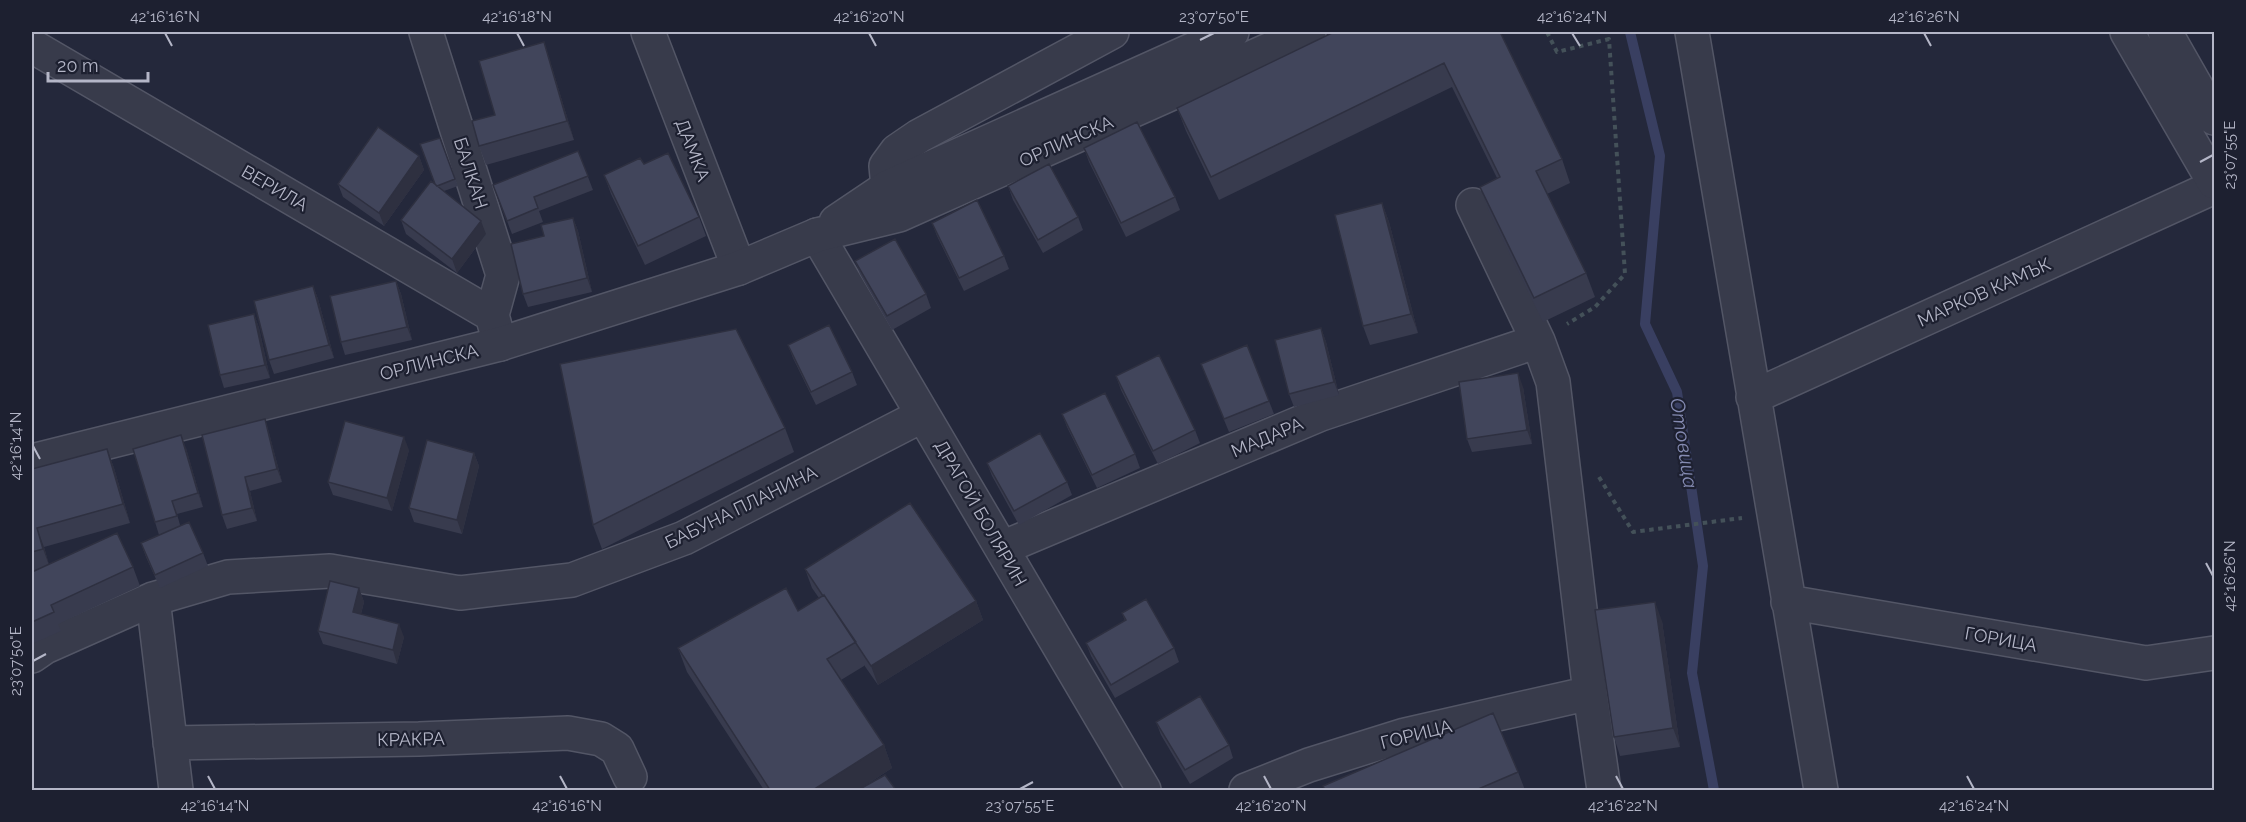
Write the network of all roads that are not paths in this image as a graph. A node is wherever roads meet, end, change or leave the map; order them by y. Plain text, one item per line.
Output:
1 (426, 32) edge
2 (648, 32) edge
3 (1112, 32) edge
4 (1232, 32) edge
5 (1309, 32) edge
6 (1692, 32) edge
7 (2127, 32) edge
8 (2165, 32) edge
9 (32, 46) edge
10 (2214, 118) edge
11 (2214, 185) edge
12 (893, 201) junction
13 (1473, 205) dead end
14 (817, 235) junction
15 (739, 268) junction
16 (496, 330) junction
17 (1538, 341) junction
18 (1753, 397) junction
19 (923, 415) junction
20 (32, 461) edge
21 (1002, 549) junction
22 (153, 599) junction
23 (1788, 602) junction
24 (2214, 653) edge
25 (32, 656) edge
26 (1590, 693) junction
27 (170, 743) junction
28 (630, 777) dead end
29 (176, 790) edge
30 (1144, 790) edge
31 (1246, 790) edge
32 (1604, 790) edge
33 (1821, 790) edge

1 - 16 street, БАЛКАН
2 - 15 street, ДАМКА
3 - 12 street
4 - 12 street, ОРЛИНСКА
5 - 12 street, ОРЛИНСКА
6 - 18 street
7 - 11 street
8 - 10 street
9 - 16 street, ВЕРИЛА
11 - 18 street, МАРКОВ КАМЪК
12 - 14 street, ОРЛИНСКА
13 - 17 street
14 - 15 street, ОРЛИНСКА
14 - 19 street, ДРАГОЙ БОЛЯРИН
15 - 16 street, ОРЛИНСКА
16 - 20 street, ОРЛИНСКА
17 - 21 street, МАДАРА
17 - 26 street
18 - 23 street
19 - 21 street, ДРАГОЙ БОЛЯРИН
19 - 22 street, БАБУНА ПЛАНИНА
21 - 30 street, ДРАГОЙ БОЛЯРИН
22 - 25 street, БАБУНА ПЛАНИНА
22 - 27 street
23 - 24 street, ГОРИЦА
23 - 33 street
26 - 31 street, ГОРИЦА
26 - 32 street
27 - 28 street, КРАКРА
27 - 29 street

